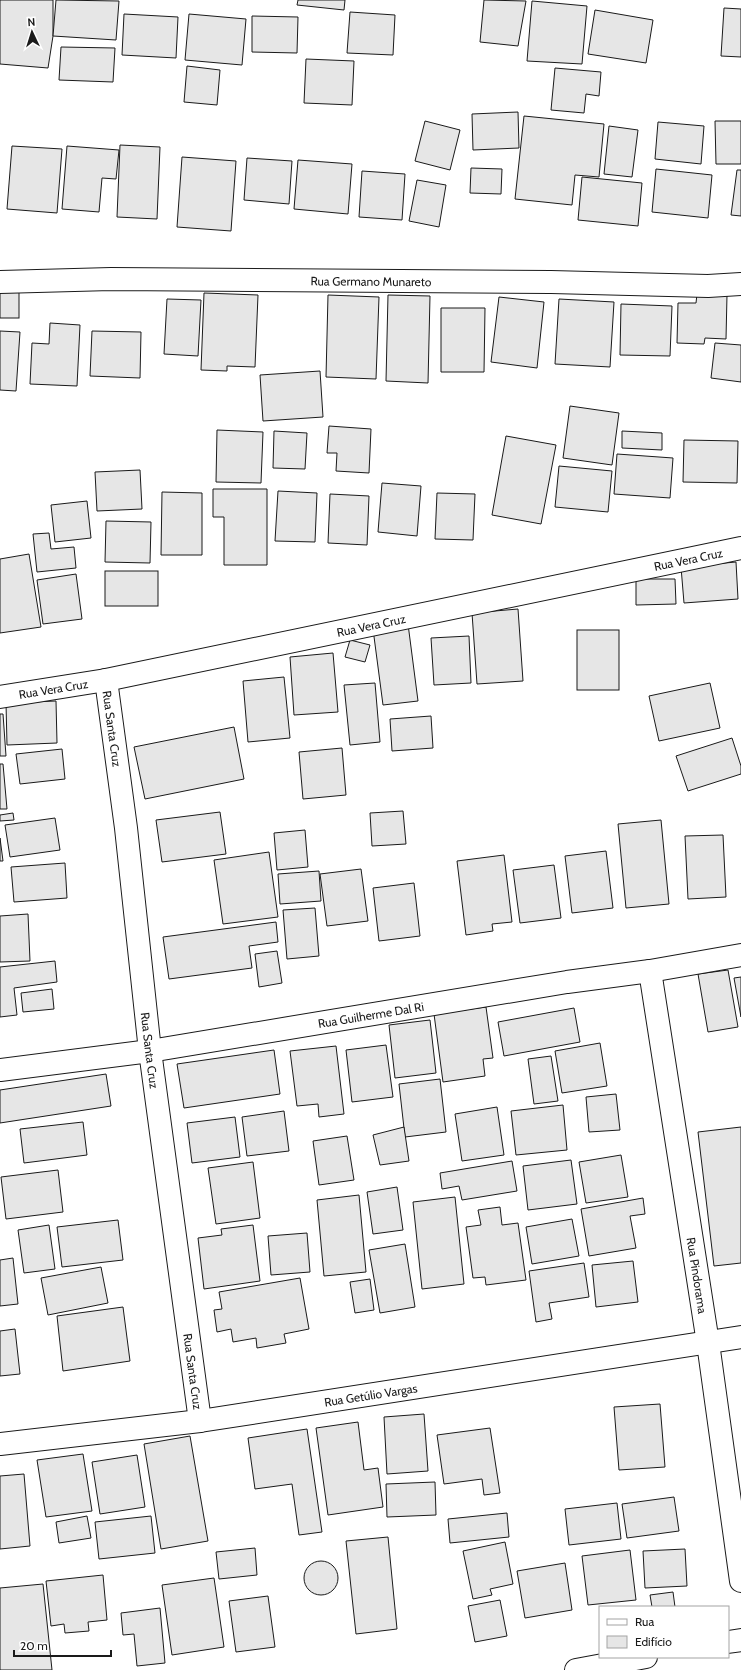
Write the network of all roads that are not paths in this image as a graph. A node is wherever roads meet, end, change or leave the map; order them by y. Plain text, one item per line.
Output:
1 (0, 282) edge
2 (741, 284) edge
3 (741, 548) edge
4 (106, 680) junction
5 (0, 697) edge
6 (741, 955) edge
7 (650, 971) junction
8 (150, 1051) junction
9 (0, 1070) edge
10 (741, 1337) edge
11 (708, 1343) junction
12 (200, 1421) junction
13 (0, 1444) edge
14 (741, 1581) edge
15 (741, 1640) edge
16 (729, 1642) edge
17 (641, 1658) edge
18 (576, 1670) edge

1 - 2 street, Rua Germano Munareto
3 - 4 street, Rua Vera Cruz
4 - 5 street, Rua Vera Cruz
4 - 8 street, Rua Santa Cruz
6 - 7 street, Rua Guilherme Dal Ri
7 - 8 street, Rua Guilherme Dal Ri
7 - 11 street, Rua Pindorama
8 - 9 street, Rua Guilherme Dal Ri
8 - 12 street, Rua Santa Cruz
10 - 11 street, Rua Getúlio Vargas
11 - 12 street, Rua Getúlio Vargas
11 - 14 street, Rua Pindorama
12 - 13 street, Rua Getúlio Vargas
15 - 16 street
17 - 18 street

